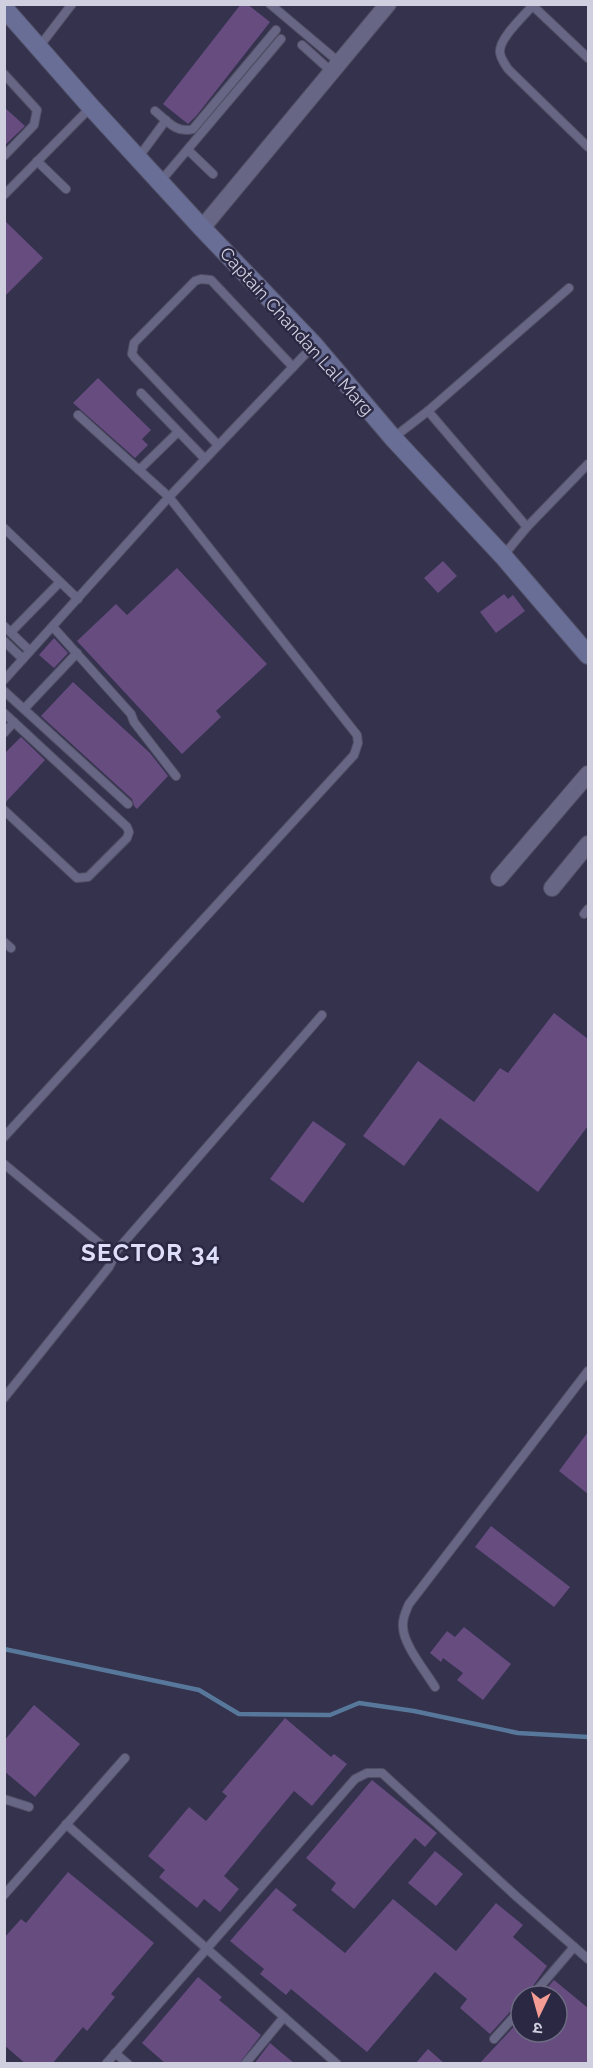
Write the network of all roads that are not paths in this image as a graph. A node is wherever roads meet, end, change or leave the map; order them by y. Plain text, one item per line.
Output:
1 (72, 4) edge
2 (270, 4) edge
3 (534, 5) edge
4 (382, 6) edge
5 (4, 8) edge
6 (276, 30) dead end
7 (281, 39) dead end
8 (302, 45) dead end
9 (39, 47) junction
10 (588, 58) edge
11 (336, 67) junction
12 (4, 74) edge
13 (91, 107) junction
14 (155, 111) dead end
15 (166, 120) junction
16 (588, 147) edge
17 (188, 150) junction
18 (4, 156) edge
19 (138, 158) junction
20 (37, 161) junction
21 (213, 174) dead end
22 (160, 182) junction
23 (66, 189) dead end
24 (4, 195) edge
25 (202, 228) junction
26 (569, 288) dead end
27 (314, 345) junction
28 (293, 367) junction
29 (141, 393) dead end
30 (428, 411) junction
31 (78, 415) dead end
32 (178, 432) junction
33 (393, 438) junction
34 (218, 445) junction
35 (205, 459) junction
36 (588, 464) edge
37 (139, 470) junction
38 (169, 497) junction
39 (526, 527) junction
40 (4, 528) edge
41 (503, 556) junction
42 (60, 582) junction
43 (78, 599) junction
44 (52, 627) junction
45 (8, 629) edge
46 (4, 641) edge
47 (585, 644) edge
48 (30, 651) junction
49 (76, 653) junction
50 (23, 659) junction
51 (4, 680) edge
52 (4, 691) edge
53 (24, 709) junction
54 (4, 713) edge
55 (14, 722) junction
56 (4, 733) edge
57 (588, 774) edge
58 (176, 776) dead end
59 (128, 804) dead end
60 (4, 810) edge
61 (588, 844) edge
62 (499, 878) dead end
63 (552, 888) dead end
64 (322, 1016) dead end
65 (4, 1137) edge
66 (4, 1164) edge
67 (112, 1256) junction
68 (588, 1371) edge
69 (4, 1398) edge
70 (435, 1687) dead end
71 (125, 1758) dead end
72 (4, 1799) edge
73 (29, 1808) dead end
74 (66, 1824) junction
75 (4, 1895) edge
76 (574, 1947) junction
77 (208, 1948) junction
78 (588, 1959) edge
79 (542, 1984) edge
80 (284, 2017) junction
81 (509, 2022) edge
82 (494, 2039) dead end
83 (115, 2053) junction
84 (106, 2064) edge
85 (128, 2064) edge
86 (245, 2064) edge
87 (337, 2064) edge

1 - 9 lane
2 - 11 lane
3 - 10 lane
3 - 16 lane
4 - 11 street
5 - 9 street, Captain Chandan Lal Marg
6 - 15 lane
7 - 17 lane
8 - 11 lane
9 - 13 street, Captain Chandan Lal Marg
11 - 25 street
12 - 18 lane
13 - 19 street, Captain Chandan Lal Marg
13 - 20 lane
14 - 15 lane
15 - 19 lane
17 - 21 lane
17 - 22 lane
19 - 22 street, Captain Chandan Lal Marg
20 - 23 lane
20 - 24 lane
22 - 25 street, Captain Chandan Lal Marg
25 - 27 street, Captain Chandan Lal Marg
26 - 30 lane
27 - 28 lane
27 - 33 street, Captain Chandan Lal Marg
28 - 34 lane
28 - 34 lane
29 - 32 lane
30 - 33 lane
30 - 39 lane
31 - 37 lane
32 - 35 lane
32 - 37 lane
33 - 41 street, Captain Chandan Lal Marg
34 - 35 lane
35 - 38 lane
36 - 39 lane
37 - 38 lane
38 - 43 lane
38 - 65 lane
39 - 41 lane
40 - 42 lane
41 - 47 street, Captain Chandan Lal Marg
42 - 43 lane
42 - 45 lane
43 - 44 lane
44 - 48 lane
44 - 49 lane
45 - 48 lane
46 - 50 lane
48 - 50 lane
49 - 53 lane
49 - 58 lane
50 - 51 lane
52 - 53 lane
53 - 59 lane
54 - 55 lane
55 - 56 lane
55 - 60 lane
57 - 62 street
61 - 63 street
64 - 67 lane
66 - 67 lane
67 - 69 lane
68 - 70 lane
71 - 74 lane
72 - 73 lane
74 - 75 lane
74 - 77 lane
76 - 77 lane
76 - 78 lane
76 - 79 lane
77 - 80 lane
77 - 83 lane
80 - 86 lane
80 - 87 lane
81 - 82 lane
83 - 84 lane
83 - 85 lane

